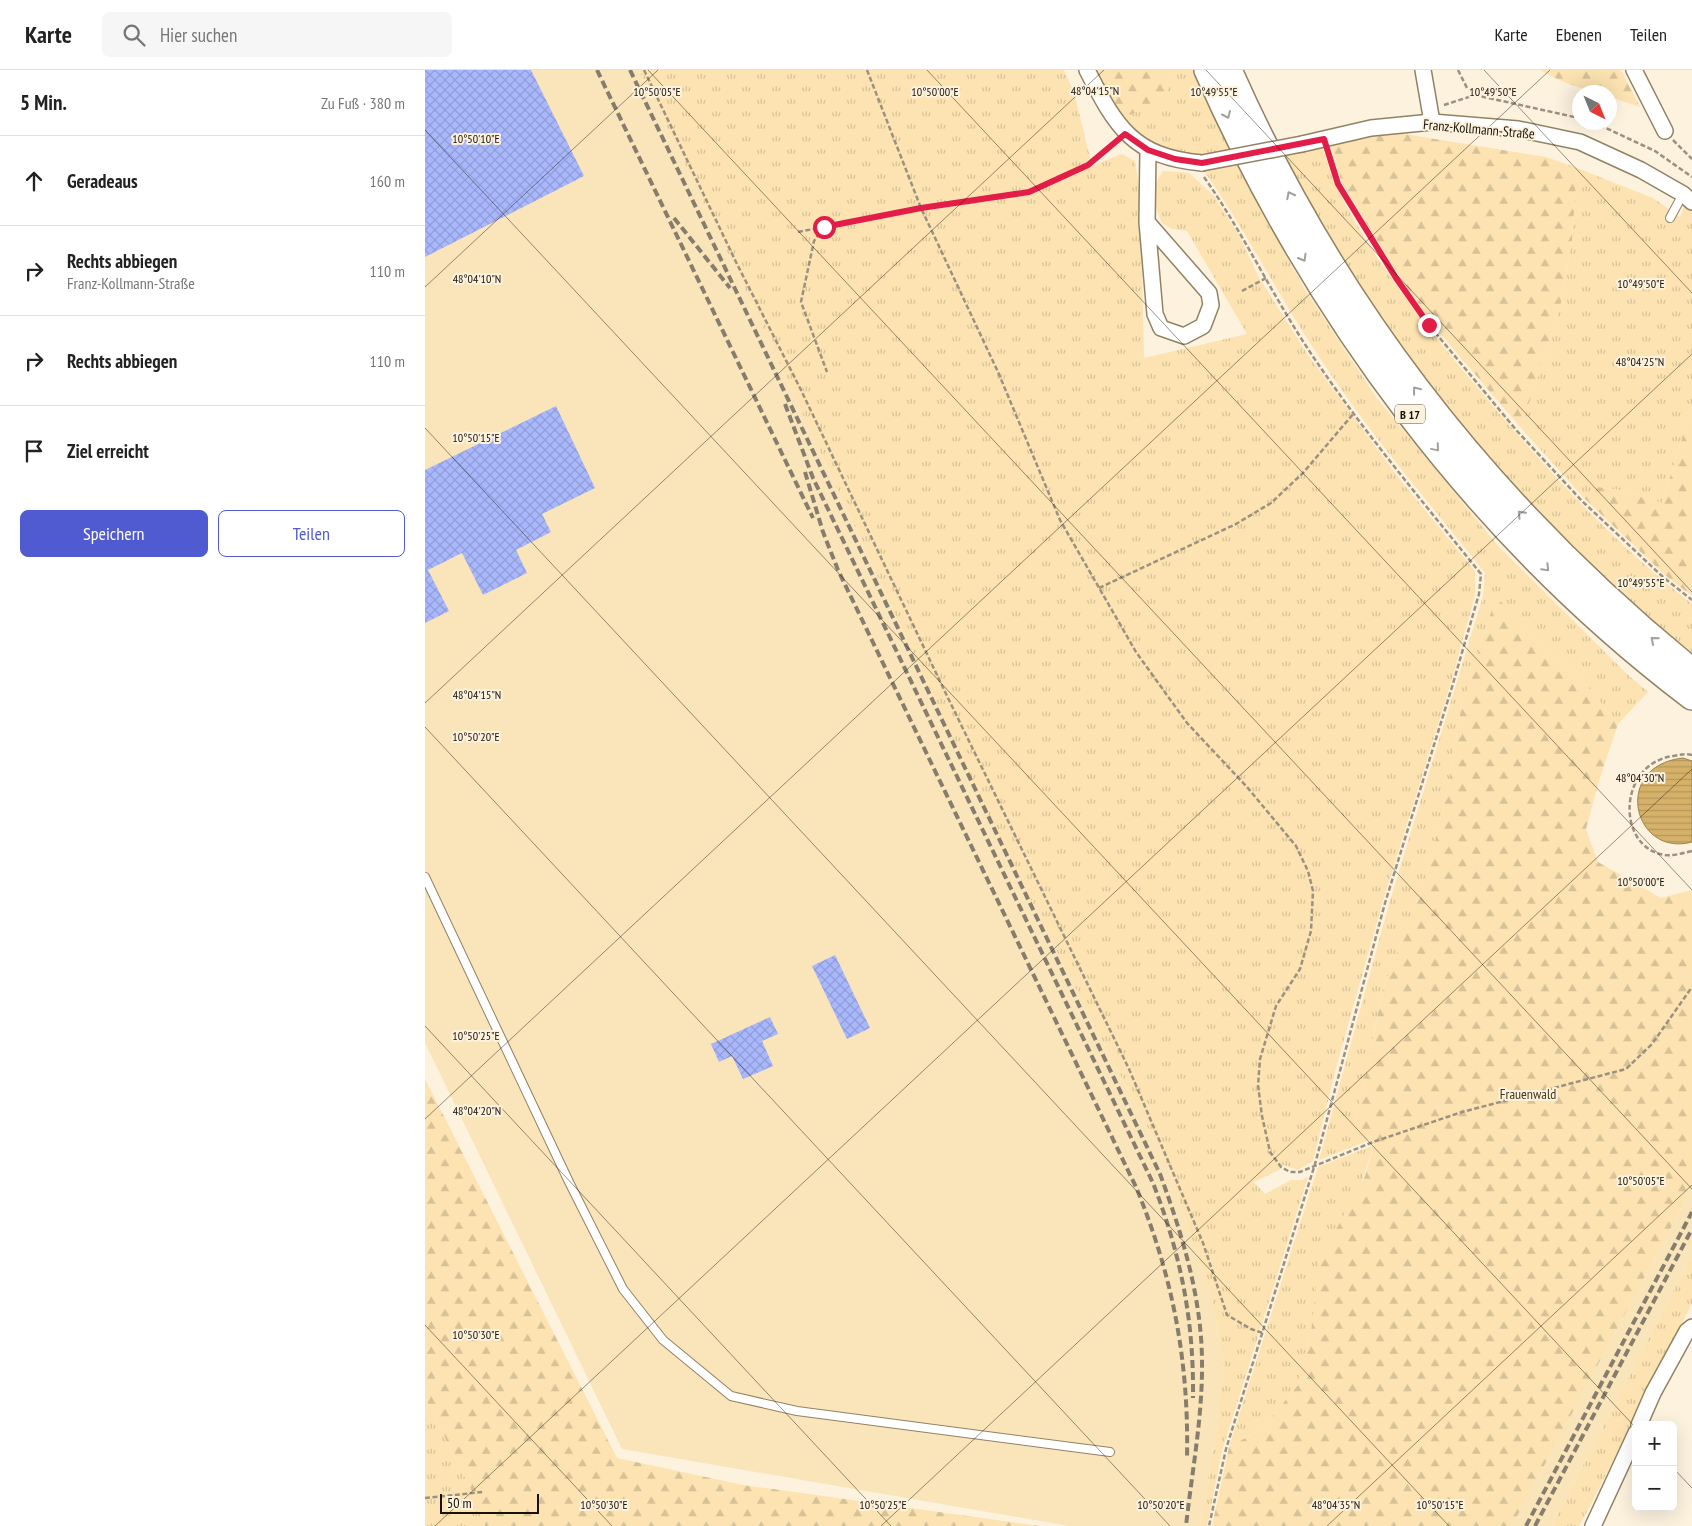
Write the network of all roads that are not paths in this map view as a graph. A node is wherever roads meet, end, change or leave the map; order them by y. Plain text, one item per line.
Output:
1 (1087, 70) edge
2 (1207, 70) edge
3 (1229, 70) edge
4 (1423, 70) edge
5 (1634, 70) edge
6 (1432, 122) junction
7 (1665, 132) road end
8 (1148, 150) junction
9 (1687, 198) edge
10 (1669, 218) dead end
11 (1147, 222) junction
12 (1692, 671) edge
13 (1692, 697) edge
14 (425, 877) edge
15 (1692, 1327) edge
16 (1641, 1421) edge
17 (1632, 1442) edge
18 (1109, 1452) dead end
19 (1593, 1526) edge

1 - 8 street, Franz-Kollmann-Straße
2 -> 13 highway, B 17
12 -> 3 highway, B 17
4 - 6 street
5 - 7 street
6 - 8 street, Franz-Kollmann-Straße, bridge
6 - 9 street, Franz-Kollmann-Straße
8 - 11 street
9 - 10 lane
11 - 11 street
14 - 18 lane
15 - 16 street
17 - 19 street

